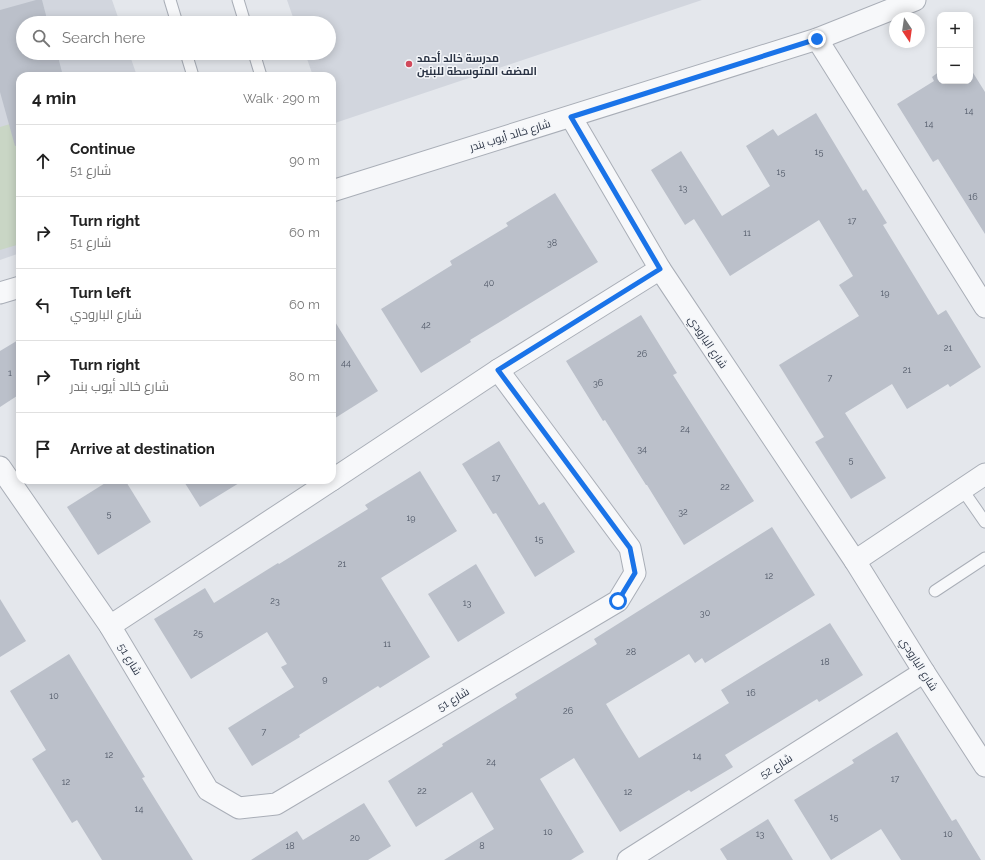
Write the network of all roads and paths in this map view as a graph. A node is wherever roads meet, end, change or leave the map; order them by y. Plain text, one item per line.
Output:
1 (170, 0) edge
2 (238, 0) edge
3 (915, 0) edge
4 (175, 16) edge
5 (243, 16) edge
6 (817, 39) junction
7 (188, 60) edge
8 (256, 60) edge
9 (192, 72) edge
10 (260, 72) edge
11 (571, 117) junction
12 (336, 190) edge
13 (660, 269) junction
14 (16, 288) edge
15 (0, 293) edge
16 (985, 307) edge
17 (498, 370) junction
18 (0, 467) edge
19 (985, 474) edge
20 (336, 477) edge
21 (326, 484) edge
22 (962, 489) junction
23 (985, 522) edge
24 (985, 558) edge
25 (855, 561) junction
26 (935, 591) dead end
27 (110, 626) junction
28 (924, 672) junction
29 (985, 766) edge
30 (628, 860) edge

1 - 4 lane
2 - 5 lane
3 - 6 street, شارع خالد أيوب بندر
6 - 11 street, شارع خالد أيوب بندر
6 - 16 street
7 - 9 lane
8 - 10 lane
11 - 12 street, شارع خالد أيوب بندر
11 - 13 street, شارع البارودي
13 - 17 street
13 - 25 street, شارع البارودي
14 - 15 street
17 - 20 street
17 - 27 street, شارع 51
18 - 27 street, شارع 51
19 - 22 street
21 - 27 street
22 - 23 lane
22 - 25 street
24 - 26 lane
25 - 28 street, شارع البارودي
28 - 29 street, شارع البارودي
28 - 30 street, شارع 52

